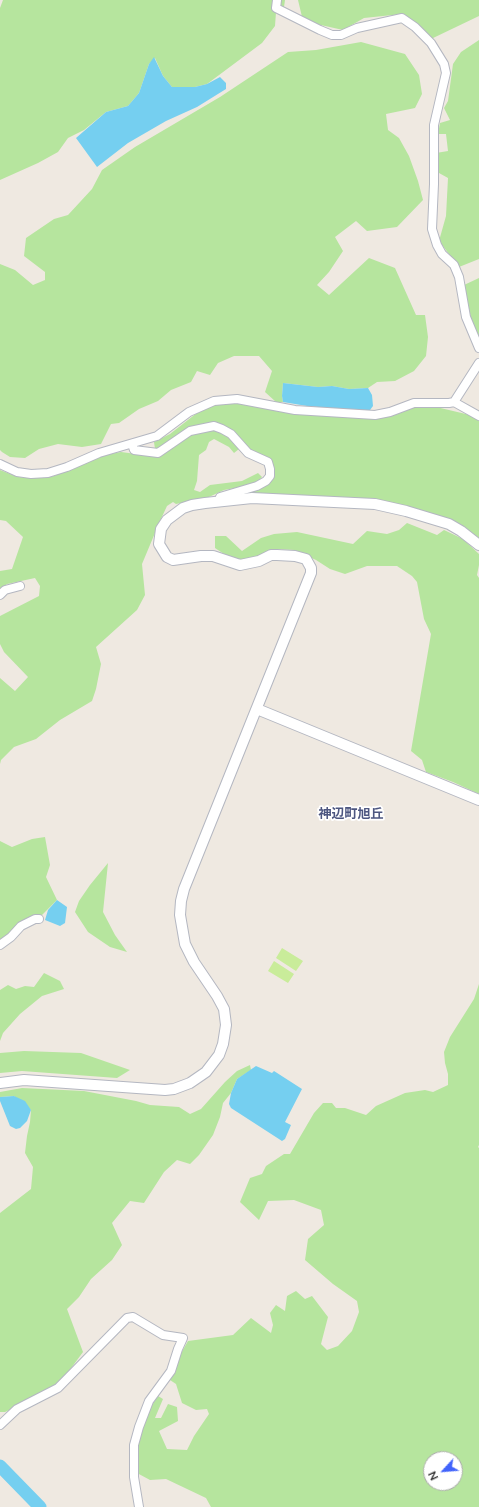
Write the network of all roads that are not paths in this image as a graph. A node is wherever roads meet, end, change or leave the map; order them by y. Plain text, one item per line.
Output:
1 (277, 0) edge
2 (479, 348) edge
3 (479, 363) edge
4 (454, 402) junction
5 (479, 416) edge
6 (132, 444) junction
7 (0, 464) edge
8 (219, 502) junction
9 (479, 545) edge
10 (20, 586) dead end
11 (0, 595) edge
12 (257, 709) junction
13 (479, 800) edge
14 (39, 919) dead end
15 (0, 945) edge
16 (0, 1083) edge
17 (0, 1425) edge
18 (139, 1507) edge

1 - 2 street
3 - 4 street
4 - 5 street
4 - 6 street
6 - 7 street
6 - 8 street
8 - 9 street
8 - 12 street
10 - 11 street
12 - 13 street
12 - 16 street
14 - 15 street
17 - 18 street

